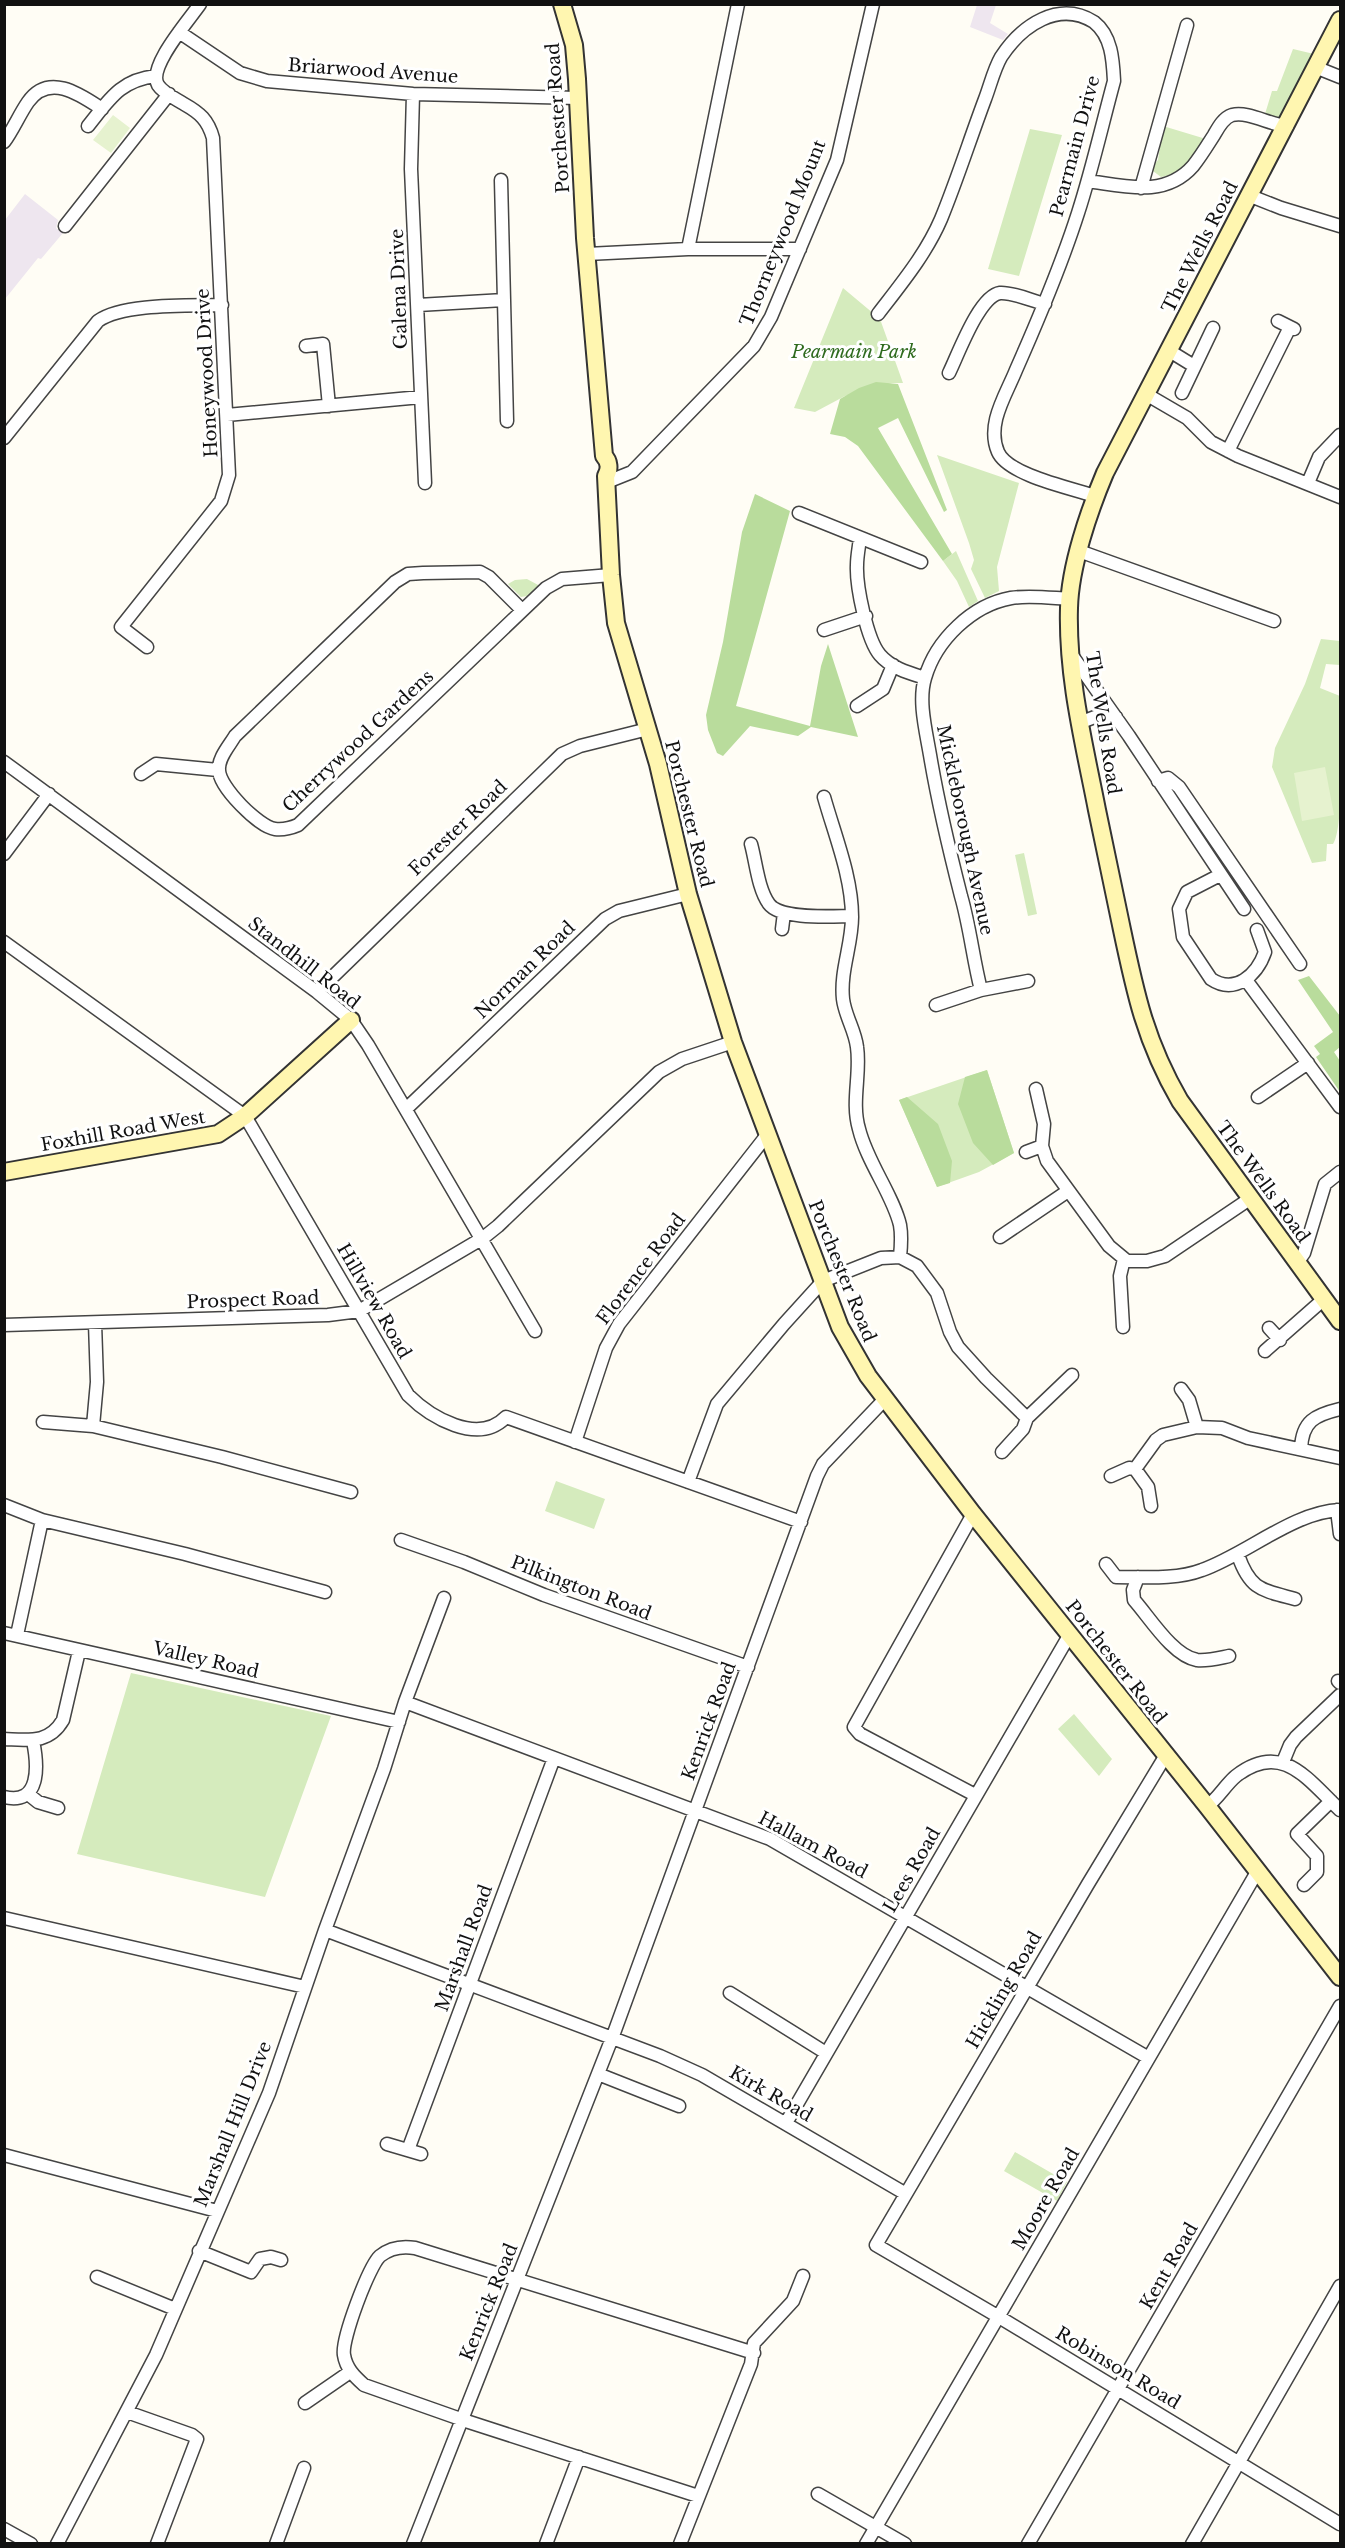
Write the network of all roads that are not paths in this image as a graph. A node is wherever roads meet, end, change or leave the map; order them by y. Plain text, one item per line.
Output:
1 (200, 4) edge
2 (562, 4) edge
3 (738, 4) edge
4 (873, 4) edge
5 (1341, 20) edge
6 (1186, 25) dead end
7 (179, 32) junction
8 (1315, 67) junction
9 (156, 76) junction
10 (1341, 77) edge
11 (169, 94) junction
12 (412, 94) junction
13 (578, 98) junction
14 (102, 109) junction
15 (88, 126) dead end
16 (1287, 126) junction
17 (4, 142) edge
18 (501, 180) dead end
19 (1088, 181) junction
20 (1141, 188) junction
21 (1248, 195) junction
22 (65, 226) dead end
23 (1341, 226) edge
24 (586, 243) junction
25 (688, 249) junction
26 (800, 249) junction
27 (504, 300) junction
28 (1045, 304) junction
29 (222, 305) junction
30 (417, 305) junction
31 (878, 314) dead end
32 (1278, 321) dead end
33 (1213, 328) dead end
34 (306, 346) dead end
35 (1168, 350) junction
36 (1194, 366) junction
37 (950, 374) dead end
38 (1182, 393) dead end
39 (421, 397) junction
40 (1145, 397) junction
41 (329, 406) junction
42 (227, 415) junction
43 (507, 421) dead end
44 (1341, 435) edge
45 (4, 438) edge
46 (1228, 451) junction
47 (606, 479) junction
48 (425, 483) dead end
49 (1308, 483) junction
50 (1095, 496) junction
51 (1341, 497) edge
52 (799, 513) dead end
53 (860, 537) junction
54 (1079, 551) junction
55 (921, 562) dead end
56 (611, 575) junction
57 (1070, 599) junction
58 (522, 610) junction
59 (866, 616) junction
60 (1274, 621) dead end
61 (824, 630) dead end
62 (147, 647) dead end
63 (1070, 653) junction
64 (893, 665) junction
65 (925, 678) junction
66 (863, 700) dead end
67 (1116, 717) junction
68 (1079, 723) junction
69 (648, 729) junction
70 (4, 762) edge
71 (218, 770) junction
72 (141, 774) dead end
73 (1158, 781) junction
74 (49, 794) junction
75 (824, 797) dead end
76 (751, 844) dead end
77 (4, 854) edge
78 (1220, 875) junction
79 (688, 894) junction
80 (1244, 909) dead end
81 (784, 913) junction
82 (852, 916) junction
83 (782, 930) dead end
84 (1257, 930) dead end
85 (4, 942) edge
86 (1300, 964) dead end
87 (1246, 980) junction
88 (1028, 981) dead end
89 (981, 990) junction
90 (317, 992) junction
91 (936, 1005) dead end
92 (351, 1020) junction
93 (733, 1041) junction
94 (1308, 1063) junction
95 (1036, 1089) dead end
96 (1258, 1097) dead end
97 (1341, 1107) edge
98 (406, 1108) junction
99 (245, 1116) junction
100 (767, 1135) junction
101 (1042, 1146) junction
102 (1026, 1152) dead end
103 (4, 1172) edge
104 (1341, 1172) edge
105 (1068, 1191) junction
106 (1251, 1198) junction
107 (480, 1233) junction
108 (1000, 1237) dead end
109 (900, 1257) junction
110 (1124, 1259) junction
111 (1297, 1263) junction
112 (823, 1281) junction
113 (1324, 1299) junction
114 (359, 1311) junction
115 (1341, 1321) edge
116 (95, 1323) junction
117 (4, 1325) edge
118 (1123, 1327) dead end
119 (1269, 1328) dead end
120 (535, 1331) dead end
121 (1280, 1340) junction
122 (1265, 1351) dead end
123 (1072, 1375) dead end
124 (1181, 1389) dead end
125 (885, 1399) junction
126 (1341, 1409) edge
127 (1027, 1418) junction
128 (43, 1422) dead end
129 (93, 1426) junction
130 (1197, 1427) junction
131 (575, 1442) junction
132 (1301, 1449) junction
133 (1002, 1452) dead end
134 (1341, 1458) edge
135 (1135, 1469) junction
136 (1111, 1476) dead end
137 (688, 1482) junction
138 (351, 1492) dead end
139 (4, 1505) edge
140 (1151, 1506) dead end
141 (1339, 1510) edge
142 (973, 1514) junction
143 (42, 1520) junction
144 (801, 1522) junction
145 (1341, 1534) edge
146 (401, 1540) dead end
147 (1238, 1555) junction
148 (1106, 1564) dead end
149 (1138, 1577) junction
150 (325, 1592) dead end
151 (444, 1598) dead end
152 (1295, 1599) dead end
153 (11, 1634) edge
154 (1070, 1634) junction
155 (79, 1651) junction
156 (1230, 1656) dead end
157 (748, 1667) junction
158 (1341, 1695) edge
159 (405, 1702) junction
160 (399, 1722) junction
161 (4, 1739) edge
162 (33, 1741) junction
163 (1166, 1755) junction
164 (554, 1758) junction
165 (1283, 1762) junction
166 (28, 1794) junction
167 (975, 1795) junction
168 (4, 1797) edge
169 (1336, 1805) edge
170 (1207, 1806) junction
171 (58, 1808) dead end
172 (695, 1810) junction
173 (1257, 1872) junction
174 (1304, 1885) dead end
175 (906, 1917) junction
176 (4, 1918) edge
177 (325, 1930) junction
178 (1341, 1977) edge
179 (469, 1986) junction
180 (304, 1987) junction
181 (1027, 1987) junction
182 (730, 1993) dead end
183 (1341, 2006) edge
184 (612, 2038) junction
185 (826, 2053) junction
186 (1148, 2057) junction
187 (598, 2074) junction
188 (679, 2106) dead end
189 (786, 2123) junction
190 (387, 2144) dead end
191 (408, 2150) junction
192 (421, 2154) dead end
193 (4, 2155) edge
194 (906, 2194) junction
195 (218, 2211) junction
196 (876, 2245) joint
197 (199, 2251) junction
198 (281, 2260) dead end
199 (803, 2276) dead end
200 (97, 2277) dead end
201 (518, 2280) junction
202 (1341, 2286) edge
203 (175, 2309) junction
204 (999, 2317) junction
205 (754, 2354) junction
206 (350, 2372) junction
207 (1118, 2389) junction
208 (305, 2403) dead end
209 (128, 2412) junction
210 (461, 2419) junction
211 (579, 2457) junction
212 (1239, 2463) junction
213 (304, 2468) dead end
214 (818, 2494) dead end
215 (699, 2496) junction
216 (1341, 2524) edge
217 (876, 2526) junction
218 (4, 2529) edge
219 (31, 2544) edge
220 (57, 2544) edge
221 (157, 2544) edge
222 (276, 2544) edge
223 (413, 2544) edge
224 (546, 2544) edge
225 (680, 2544) edge
226 (866, 2544) edge
227 (905, 2544) edge
228 (1028, 2544) edge
229 (1192, 2544) edge

1 - 7 street
2 - 13 street, Porchester Road
3 - 25 street
4 - 26 street, Thorneywood Mount
5 - 8 street, The Wells Road
6 - 20 street
7 - 9 street
7 - 12 street, Briarwood Avenue
8 - 10 street
8 - 16 street, The Wells Road
9 - 11 street, Honeywood Drive
9 - 14 street
11 - 22 street
11 - 29 street, Honeywood Drive
12 - 13 street, Briarwood Avenue
12 - 30 street, Galena Drive
13 - 24 street, Porchester Road
14 - 15 street
14 - 17 street
16 - 20 street
16 - 21 street, The Wells Road
18 - 27 street
19 - 20 street
19 - 28 street, Pearmain Drive
19 - 31 street, Pearmain Drive
21 - 23 street
21 - 35 street, The Wells Road
24 - 25 street
24 - 47 street, Porchester Road
25 - 26 street
26 - 47 street, Thorneywood Mount
27 - 30 street
27 - 43 street
28 - 37 street
28 - 50 street, Pearmain Drive
29 - 42 street, Honeywood Drive
29 - 45 street
30 - 39 street, Galena Drive
32 - 46 street
33 - 36 street
34 - 41 street
35 - 36 street
35 - 40 street, The Wells Road
36 - 38 street
39 - 41 street
39 - 48 street, Galena Drive
40 - 46 street
40 - 50 street, The Wells Road
41 - 42 street
42 - 62 street, Honeywood Drive
44 - 49 street
46 - 49 street
47 - 56 street, Porchester Road
49 - 51 street
50 - 54 street, The Wells Road
52 - 53 street
53 - 55 street
53 - 59 street
54 - 57 street, The Wells Road
54 - 60 street
56 - 58 street, Cherrywood Gardens
56 - 69 street, Porchester Road
57 - 63 street, The Wells Road
57 - 65 street, Mickleborough Avenue
58 - 71 street
58 - 71 street, Cherrywood Gardens
59 - 61 street
59 - 64 street
63 - 67 street
63 - 68 street, The Wells Road
64 - 65 street
64 - 66 street
65 - 89 street, Mickleborough Avenue
67 - 68 street
67 - 73 street
68 - 106 street, The Wells Road
69 - 79 street, Porchester Road
69 - 90 street, Forester Road
70 - 74 street, Standhill Road
71 - 72 street
73 - 78 street
73 - 86 street
74 - 77 street
74 - 90 street, Standhill Road
75 - 82 street
76 - 81 street
78 - 80 street
78 - 87 street
79 - 93 street, Porchester Road
79 - 98 street, Norman Road
81 - 82 street
81 - 83 street
82 - 109 street
84 - 87 street
85 - 99 street, Hillview Road
87 - 94 street
88 - 89 street
89 - 91 street
90 - 92 street, Standhill Road
92 - 98 street, Standhill Road
92 - 99 street, Foxhill Road West
93 - 100 street, Porchester Road
93 - 107 street, Prospect Road
94 - 96 street
94 - 97 street
95 - 101 street
98 - 107 street, Standhill Road
99 - 103 street, Foxhill Road West
99 - 114 street, Hillview Road
100 - 112 street, Porchester Road
100 - 131 street, Florence Road
101 - 102 street
101 - 105 street
104 - 111 street
105 - 108 street
105 - 110 street
106 - 110 street
106 - 111 street, The Wells Road
107 - 114 street, Prospect Road
107 - 120 street, Standhill Road
109 - 112 street
109 - 127 street
110 - 118 street
111 - 113 street, The Wells Road
112 - 125 street, Porchester Road
112 - 137 street
113 - 115 street, The Wells Road
113 - 121 street
114 - 116 street, Prospect Road
114 - 131 street, Hillview Road
116 - 117 street, Prospect Road
116 - 129 street
119 - 121 street
121 - 122 street
123 - 127 street
124 - 130 street
125 - 142 street, Porchester Road
125 - 144 street, Kenrick Road
126 - 132 street
127 - 133 street
128 - 129 street
129 - 138 street
130 - 132 street
130 - 135 street
131 - 137 street, Hillview Road
132 - 134 street
135 - 136 street
135 - 140 street
137 - 144 street, Hillview Road
139 - 143 street
141 - 145 street
141 - 147 street
142 - 154 street, Porchester Road
142 - 167 street
143 - 150 street
143 - 153 street
144 - 157 street, Kenrick Road
146 - 157 street, Pilkington Road
147 - 149 street
147 - 152 street
148 - 149 street
149 - 156 street
151 - 159 street, Marshall Hill Drive
153 - 155 street, Valley Road
154 - 163 street, Porchester Road
154 - 167 street, Lees Road
155 - 160 street, Valley Road
155 - 162 street
157 - 172 street, Kenrick Road
158 - 165 street
159 - 160 street, Marshall Hill Drive
159 - 164 street, Hallam Road
160 - 177 street, Marshall Hill Drive
161 - 162 street
162 - 166 street
163 - 170 street, Porchester Road
163 - 181 street, Hickling Road
164 - 172 street, Hallam Road
164 - 179 street, Marshall Road
165 - 169 street
165 - 170 street
166 - 168 street
166 - 171 street
167 - 175 street, Lees Road
169 - 174 street
170 - 173 street, Porchester Road
172 - 175 street, Hallam Road
172 - 184 street, Kenrick Road
173 - 178 street, Porchester Road
173 - 186 street, Moore Road
175 - 181 street, Hallam Road
175 - 185 street, Lees Road
176 - 180 street
177 - 179 street, Kirk Road
177 - 180 street, Marshall Hill Drive
179 - 184 street, Kirk Road
179 - 191 street, Marshall Road
180 - 195 street, Marshall Hill Drive
181 - 186 street, Hallam Road
181 - 194 street, Hickling Road
182 - 185 street
183 - 207 street, Kent Road
184 - 187 street, Kenrick Road
184 - 189 street, Kirk Road
185 - 189 street, Lees Road
186 - 204 street, Moore Road
187 - 188 street
187 - 201 street, Kenrick Road
189 - 194 street, Kirk Road
190 - 191 street
191 - 192 street
193 - 195 street
194 - 196 street, Hickling Road
195 - 197 street, Marshall Hill Drive
196 - 204 street, Robinson Road
197 - 198 street
197 - 203 street, Marshall Hill Drive
199 - 205 street
200 - 203 street
201 - 205 street
201 - 206 street
201 - 210 street, Kenrick Road
202 - 212 street
203 - 209 street, Marshall Hill Drive
204 - 207 street, Robinson Road
204 - 217 street, Moore Road
205 - 215 street
206 - 208 street
206 - 210 street
207 - 212 street, Robinson Road
207 - 228 street, Kent Road
209 - 220 street, Marshall Hill Drive
209 - 221 street
210 - 211 street
210 - 223 street, Kenrick Road
211 - 215 street
211 - 224 street
212 - 216 street, Robinson Road
212 - 229 street
213 - 222 street
214 - 217 street
215 - 225 street
217 - 226 street, Moore Road
217 - 227 street
218 - 219 street

